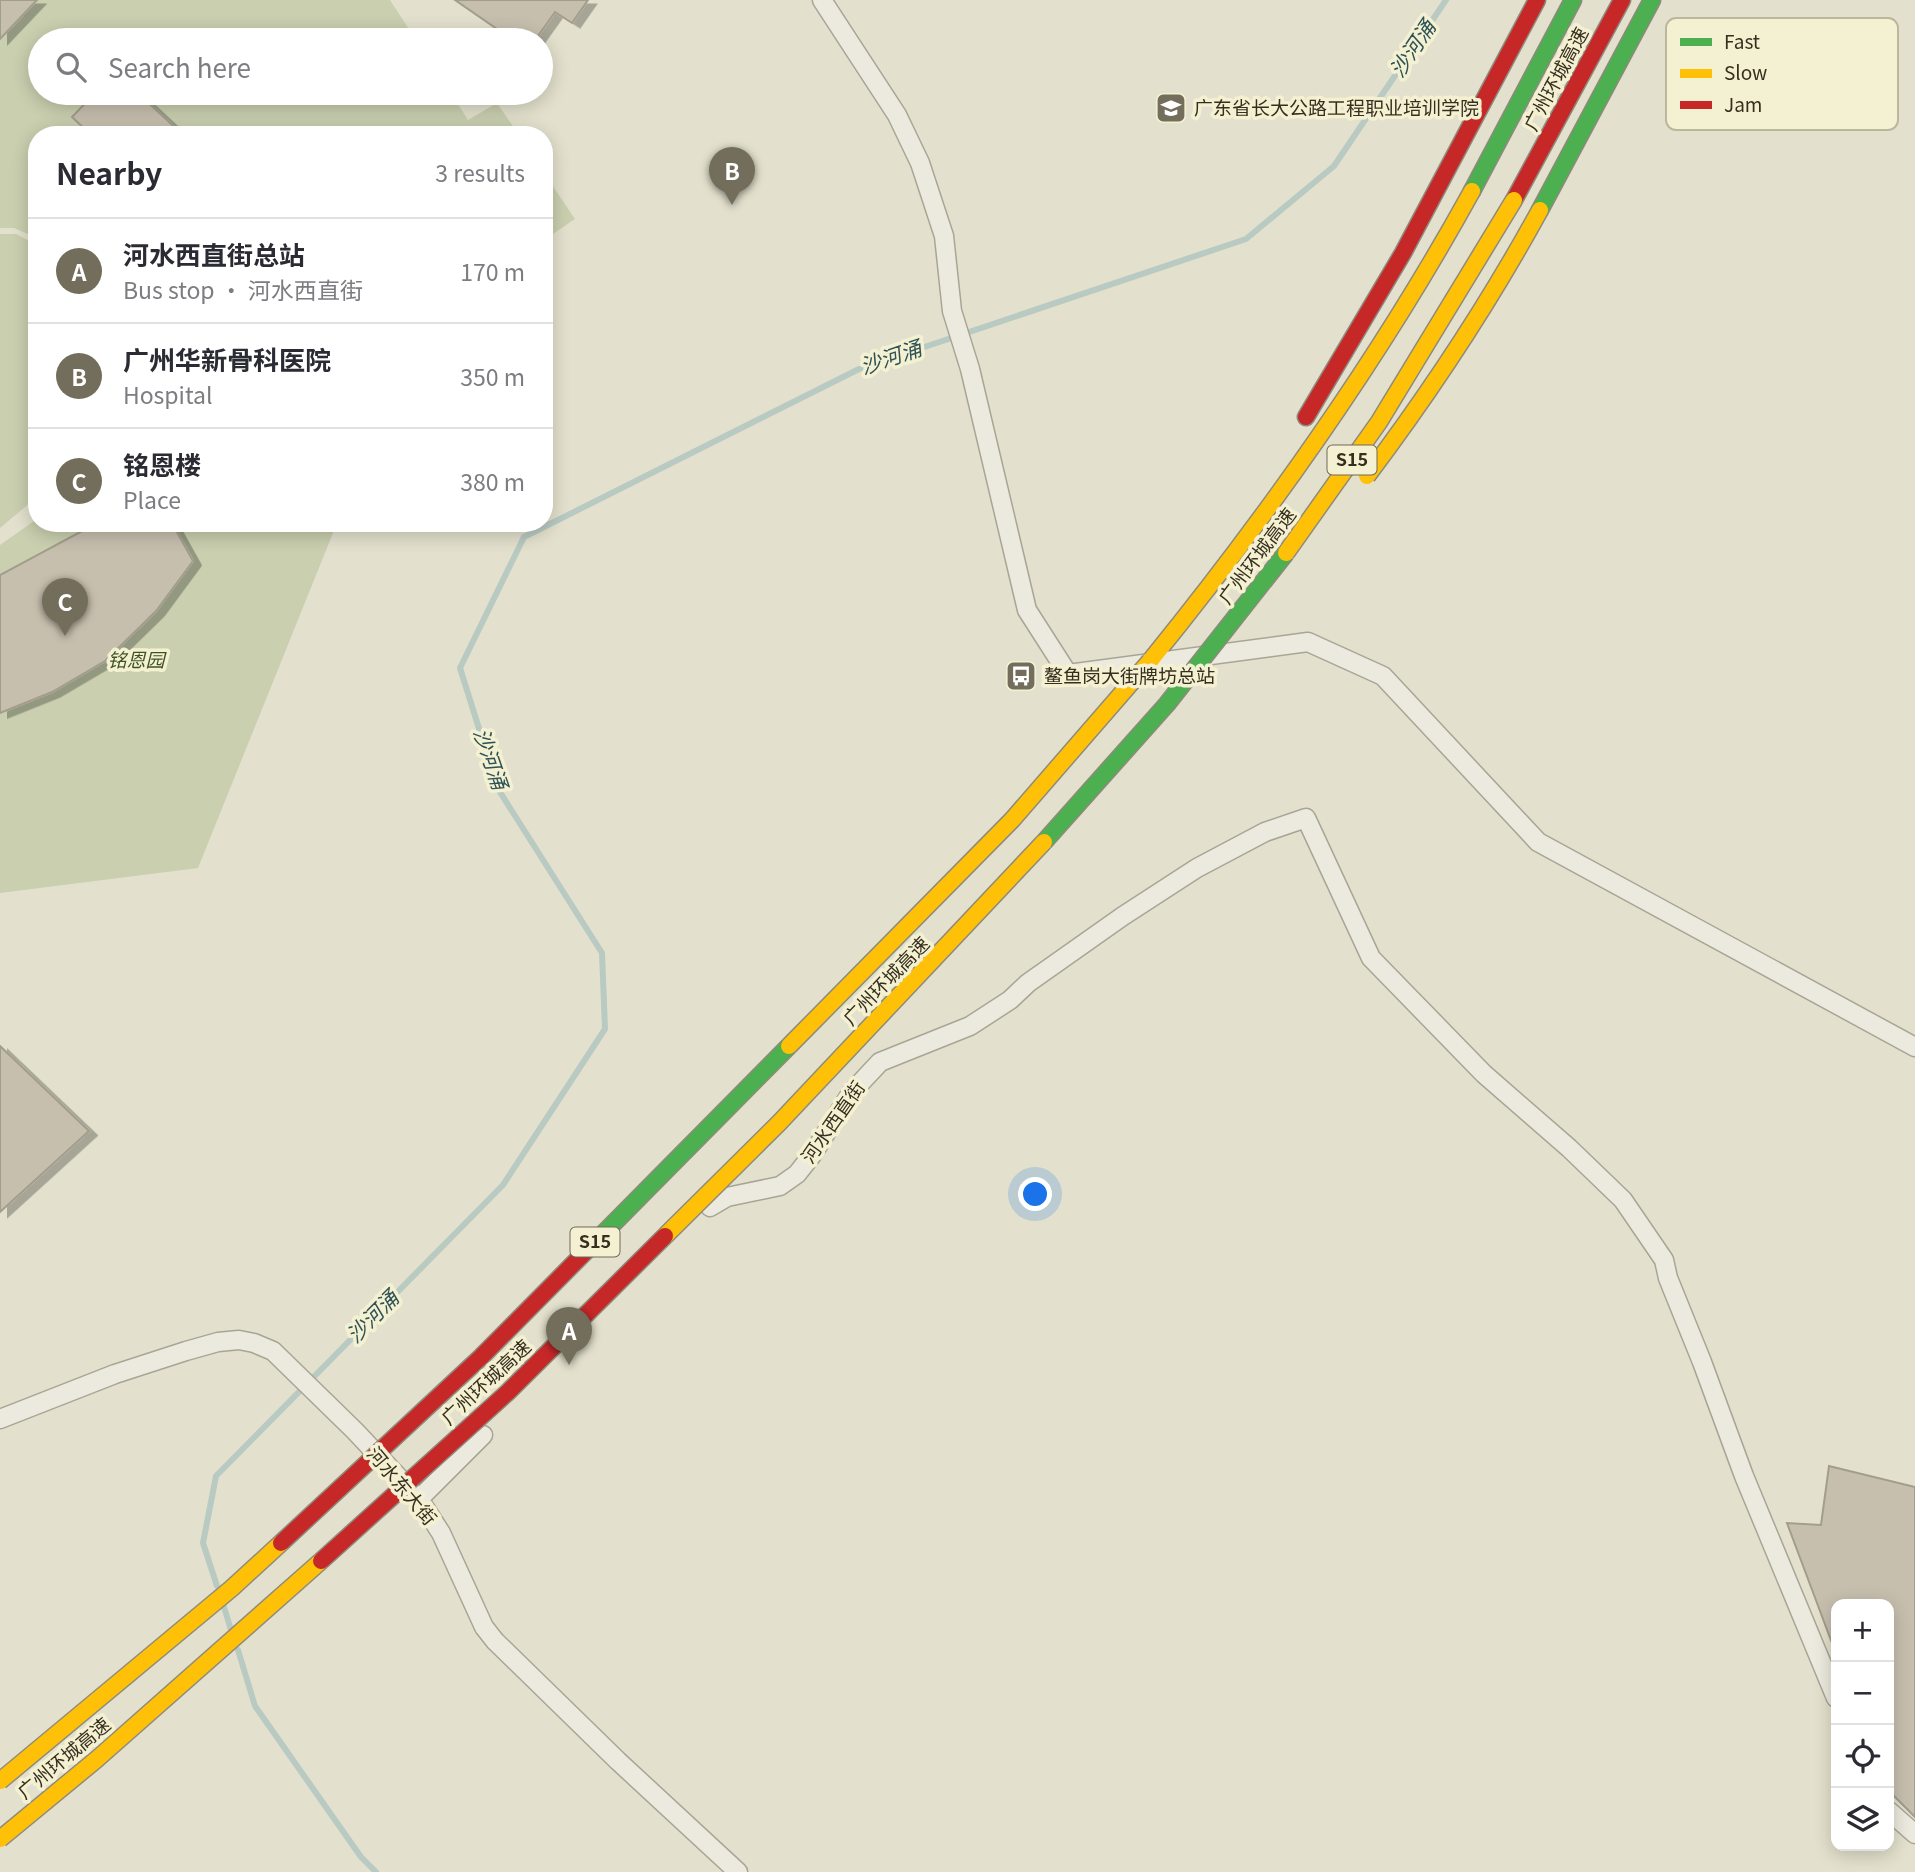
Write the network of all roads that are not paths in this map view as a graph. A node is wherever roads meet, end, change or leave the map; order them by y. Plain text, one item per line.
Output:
1 (822, 0) edge
2 (1537, 0) edge
3 (1573, 0) edge
4 (1622, 0) edge
5 (1652, 0) edge
6 (1295, 436) dead end
7 (1356, 488) dead end
8 (1259, 494) dead end
9 (1324, 526) dead end
10 (1150, 661) junction
11 (1167, 704) junction
12 (1915, 1047) edge
13 (0, 1419) edge
14 (419, 1499) junction
15 (1831, 1686) edge
16 (0, 1782) edge
17 (1894, 1815) edge
18 (1915, 1834) edge
19 (0, 1839) edge
20 (738, 1872) edge

1 - 12 street
2 - 6 highway
3 - 10 highway, 广州环城高速 / S15
4 - 11 highway, 广州环城高速 / S15, bridge
5 - 7 highway, bridge
8 - 10 highway
9 - 11 highway, bridge
10 - 16 highway, 广州环城高速 / S15, bridge
11 - 19 highway, 广州环城高速 / S15, bridge
13 - 14 street, 河水东大街
14 - 15 street, 河水西直街
14 - 20 street, 河水东大街
17 - 18 street

